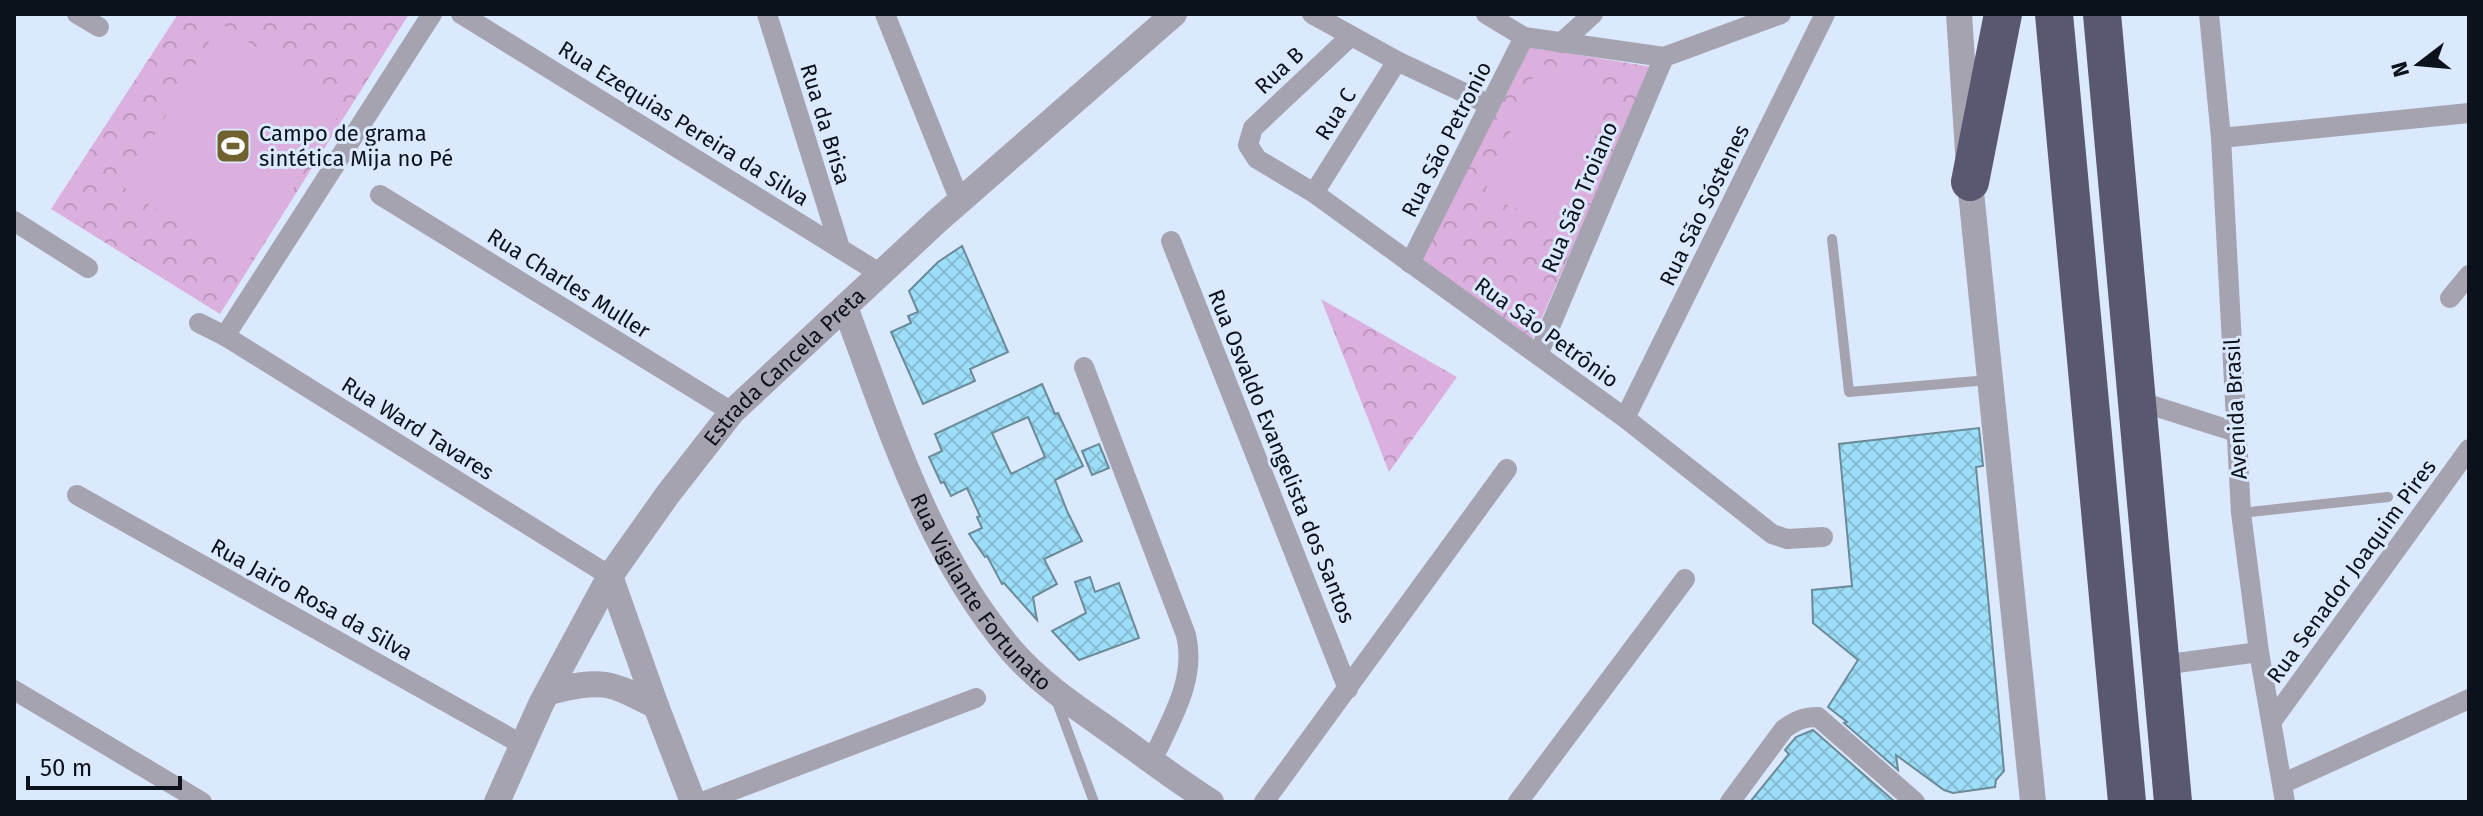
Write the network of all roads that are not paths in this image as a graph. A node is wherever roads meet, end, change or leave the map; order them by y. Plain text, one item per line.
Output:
1 (77, 14) edge
2 (432, 14) edge
3 (461, 14) edge
4 (767, 14) edge
5 (885, 14) edge
6 (1174, 14) edge
7 (1312, 14) edge
8 (1486, 14) edge
9 (1593, 14) edge
10 (1780, 14) edge
11 (1825, 14) edge
12 (1959, 14) edge
13 (2003, 14) edge
14 (2054, 14) edge
15 (2102, 14) edge
16 (2209, 14) edge
17 (99, 27) dead end
18 (1351, 36) junction
19 (1524, 37) junction
20 (1561, 43) junction
21 (1664, 57) junction
22 (1397, 61) junction
23 (1490, 105) junction
24 (2469, 113) edge
25 (2221, 138) junction
26 (1248, 145) joint
27 (1970, 182) junction
28 (1314, 193) junction
29 (380, 195) dead end
30 (960, 201) junction
31 (14, 221) edge
32 (1832, 239) dead end
33 (1171, 241) dead end
34 (840, 248) junction
35 (1410, 263) junction
36 (88, 268) dead end
37 (881, 274) junction
38 (2469, 275) edge
39 (2450, 298) dead end
40 (845, 307) junction
41 (199, 323) dead end
42 (225, 336) junction
43 (1538, 355) junction
44 (1084, 367) dead end
45 (1990, 380) junction
46 (2135, 400) junction
47 (732, 412) junction
48 (1625, 418) junction
49 (2236, 432) junction
50 (2469, 449) edge
51 (1507, 469) dead end
52 (77, 495) dead end
53 (2388, 497) dead end
54 (2241, 513) junction
55 (1823, 537) dead end
56 (610, 576) junction
57 (1685, 579) dead end
58 (2259, 652) junction
59 (2162, 665) junction
60 (1348, 689) junction
61 (14, 690) edge
62 (1053, 691) junction
63 (549, 692) junction
64 (976, 698) dead end
65 (2469, 699) edge
66 (656, 706) junction
67 (2272, 721) junction
68 (523, 745) junction
69 (1152, 761) junction
70 (2284, 793) edge
71 (202, 802) edge
72 (497, 802) edge
73 (693, 802) edge
74 (702, 802) edge
75 (1094, 802) edge
76 (1211, 802) edge
77 (1264, 802) edge
78 (1518, 802) edge
79 (1730, 802) edge
80 (1915, 802) edge
81 (2033, 802) edge
82 (2127, 802) edge
83 (2173, 802) edge

1 - 17 street
2 - 42 street
3 - 34 street, Rua Ezequias Pereira da Silva
4 - 34 street, Rua da Brisa
5 - 30 street
6 - 30 street, Estrada Cancela Preta
7 - 18 street
8 - 19 street
9 - 20 street
10 - 21 street
11 - 48 street, Rua São Sóstenes
12 - 27 street
13 - 27 highway
14 - 82 highway
15 - 46 highway
16 - 25 street, Avenida Brasil
18 - 22 street
18 - 26 street, Rua B
19 - 20 street
19 - 23 street, Rua São Petronio
20 - 21 street
21 - 43 street, Rua São Troiano
22 - 23 street
22 - 28 street, Rua C
23 - 35 street, Rua São Petronio
24 - 25 street
25 - 49 street, Avenida Brasil
26 - 28 street, Rua São Petrônio
27 - 45 street
28 - 35 street, Rua São Petrônio
29 - 47 street, Rua Charles Muller
30 - 37 street, Estrada Cancela Preta
31 - 36 street
32 - 45 lane
33 - 60 street, Rua Osvaldo Evangelista dos Santos
34 - 37 street, Rua Ezequias Pereira da Silva
35 - 43 street, Rua São Petrônio
37 - 40 street, Estrada Cancela Preta
38 - 39 street
40 - 47 street, Estrada Cancela Preta
40 - 62 street, Rua Vigilante Fortunato
41 - 42 street, Rua Ward Tavares
42 - 56 street, Rua Ward Tavares
43 - 48 street, Rua São Petrônio
44 - 69 street
45 - 81 street
46 - 49 street
46 - 59 highway
47 - 56 street, Estrada Cancela Preta
48 - 55 street, Rua São Petrônio
49 - 54 street, Avenida Brasil
50 - 67 street, Rua Senador Joaquim Pires
51 - 60 street
52 - 68 street, Rua Jairo Rosa da Silva
53 - 54 lane
54 - 58 street, Avenida Brasil
56 - 63 street, Estrada Cancela Preta
56 - 66 street
57 - 78 street
58 - 59 street
58 - 67 street, Avenida Brasil
59 - 83 highway
60 - 77 street
61 - 71 street
62 - 69 street, Rua Vigilante Fortunato
62 - 75 lane
63 - 66 street
63 - 68 street, Estrada Cancela Preta
64 - 74 street
65 - 70 street
66 - 73 street
67 - 70 street, Avenida Brasil
68 - 72 street, Estrada Cancela Preta
69 - 76 street, Rua Vigilante Fortunato
79 - 80 street

